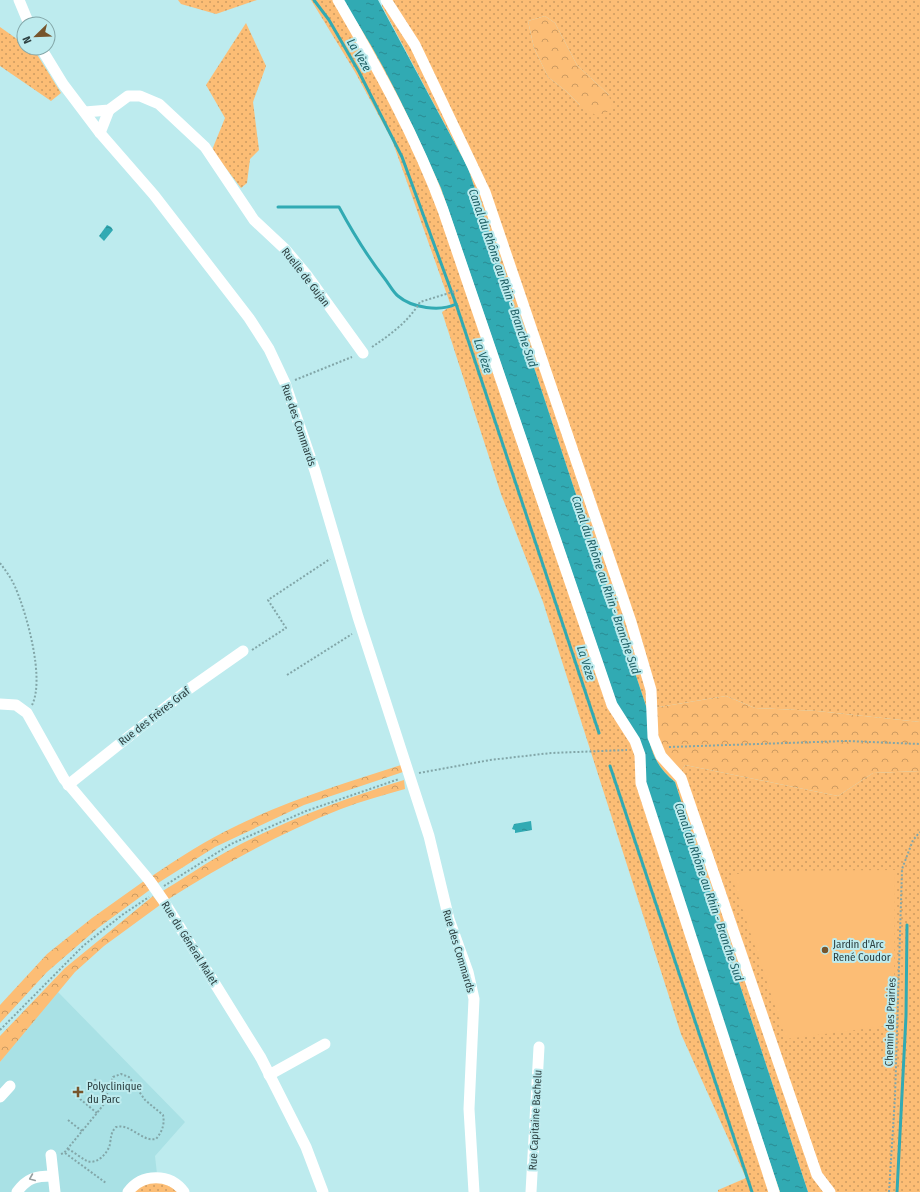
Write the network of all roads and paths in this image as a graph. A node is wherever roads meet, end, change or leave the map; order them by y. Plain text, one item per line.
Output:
1 (20, 0) edge
2 (338, 0) edge
3 (386, 0) edge
4 (26, 16) edge
5 (46, 56) edge
6 (109, 110) junction
7 (85, 112) junction
8 (100, 133) junction
9 (454, 292) dead end
10 (363, 353) junction
11 (285, 385) junction
12 (339, 552) junction
13 (0, 563) edge
14 (362, 628) junction
15 (243, 651) joint
16 (287, 675) dead end
17 (0, 704) edge
18 (27, 713) junction
19 (920, 744) edge
20 (672, 747) dead end
21 (625, 750) dead end
22 (412, 775) dead end
23 (405, 777) dead end
24 (68, 785) junction
25 (920, 832) edge
26 (162, 888) dead end
27 (159, 896) junction
28 (0, 1030) edge
29 (325, 1044) dead end
30 (539, 1047) dead end
31 (269, 1075) junction
32 (93, 1078) dead end
33 (10, 1086) dead end
34 (108, 1091) junction
35 (0, 1097) edge
36 (80, 1099) dead end
37 (97, 1114) junction
38 (68, 1120) dead end
39 (82, 1131) junction
40 (68, 1149) junction
41 (52, 1155) dead end
42 (52, 1176) junction
43 (106, 1183) dead end
44 (17, 1192) edge
45 (55, 1192) edge
46 (128, 1192) edge
47 (184, 1192) edge
48 (323, 1192) edge
49 (474, 1192) edge
50 (531, 1192) edge
51 (774, 1192) edge
52 (830, 1192) edge
53 (890, 1192) edge

1 - 4 street
2 - 51 street
3 - 52 street
5 - 7 street, Rue des Commards
6 - 7 street
6 - 8 street
6 - 10 street, Ruelle de Gujan
7 - 8 street, Rue des Commards
8 - 11 street, Rue des Commards
9 - 10 path
10 - 11 path
11 - 12 street, Rue des Commards
12 - 14 street, Rue des Commards
12 - 15 path
13 - 18 path
14 - 16 path
14 - 49 street, Rue des Commards
15 - 24 street, Rue des Frères Graf
17 - 18 street
18 - 24 street, Rue du Général Malet
19 - 20 path
21 - 22 path
23 - 26 path
24 - 27 street, Rue du Général Malet
25 - 53 path, Chemin des Prairies
27 - 28 path
27 - 31 street, Rue du Général Malet
29 - 31 street
30 - 50 street, Rue Capitaine Bachelu
31 - 48 street, Rue du Général Malet
32 - 34 path
33 - 35 street
34 - 37 path
34 - 40 path
36 - 37 path
37 - 39 path
38 - 39 path
39 - 40 path
40 - 43 path
41 - 42 street
42 -> 44 street
42 - 45 street
46 - 47 street

